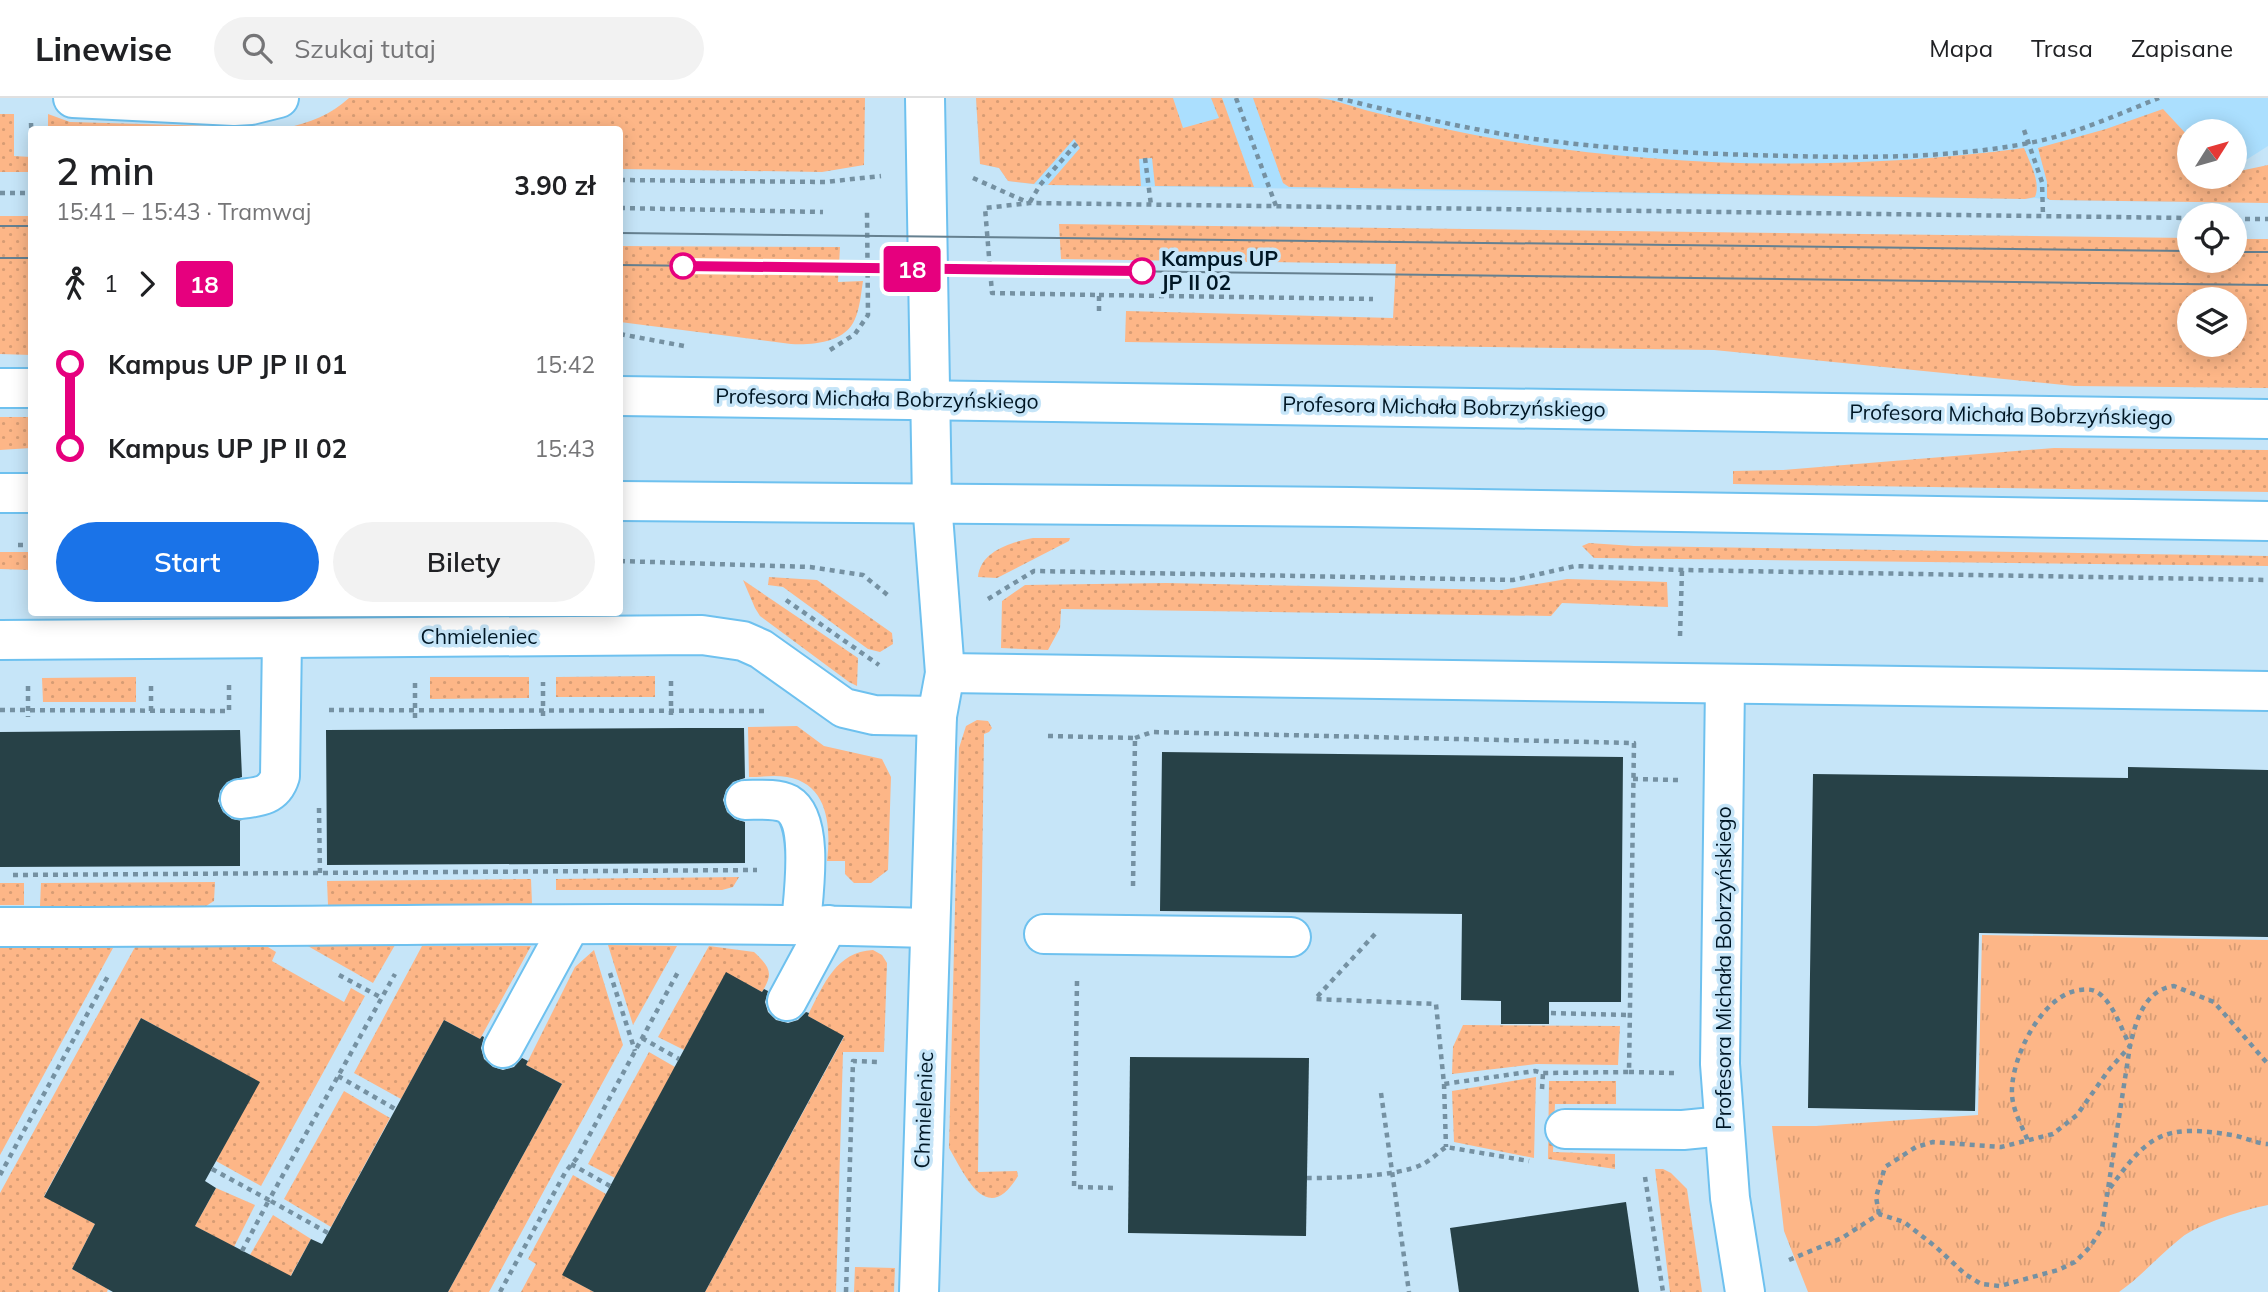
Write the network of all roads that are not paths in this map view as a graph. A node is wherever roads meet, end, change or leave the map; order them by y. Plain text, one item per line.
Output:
1 (73, 98) edge
2 (279, 98) edge
3 (925, 98) edge
4 (0, 388) edge
5 (28, 388) edge
6 (623, 396) edge
7 (931, 399) junction
8 (2268, 419) edge
9 (0, 493) edge
10 (28, 493) edge
11 (623, 500) edge
12 (932, 502) junction
13 (2268, 521) edge
14 (282, 638) junction
15 (0, 640) edge
16 (945, 673) junction
17 (1725, 685) junction
18 (2268, 691) edge
19 (937, 716) junction
20 (240, 799) dead end
21 (745, 800) dead end
22 (582, 925) junction
23 (815, 925) junction
24 (0, 927) edge
25 (929, 928) junction
26 (1044, 934) dead end
27 (1291, 937) dead end
28 (787, 1001) dead end
29 (503, 1048) dead end
30 (1724, 1126) junction
31 (1564, 1129) dead end
32 (919, 1292) edge
33 (1745, 1292) edge

1 - 2 street
3 - 7 street, Chmieleniec
4 - 5 street
6 - 7 street, Profesora Michała Bobrzyńskiego
7 - 8 street, Profesora Michała Bobrzyńskiego
7 - 12 street, Chmieleniec
9 - 10 street
11 - 12 street
12 - 13 street
12 - 16 street, Chmieleniec
14 - 15 street, Chmieleniec
14 - 19 street, Chmieleniec
14 - 20 street
16 - 17 street
16 - 19 street, Chmieleniec
17 - 18 street
17 - 30 street, Profesora Michała Bobrzyńskiego
19 - 25 street, Chmieleniec
21 - 23 street
22 - 23 street
22 - 24 street
22 - 29 street
23 - 25 street
23 - 28 street
25 - 32 street, Chmieleniec
26 - 27 street
30 - 31 street
30 - 33 street, Profesora Michała Bobrzyńskiego

